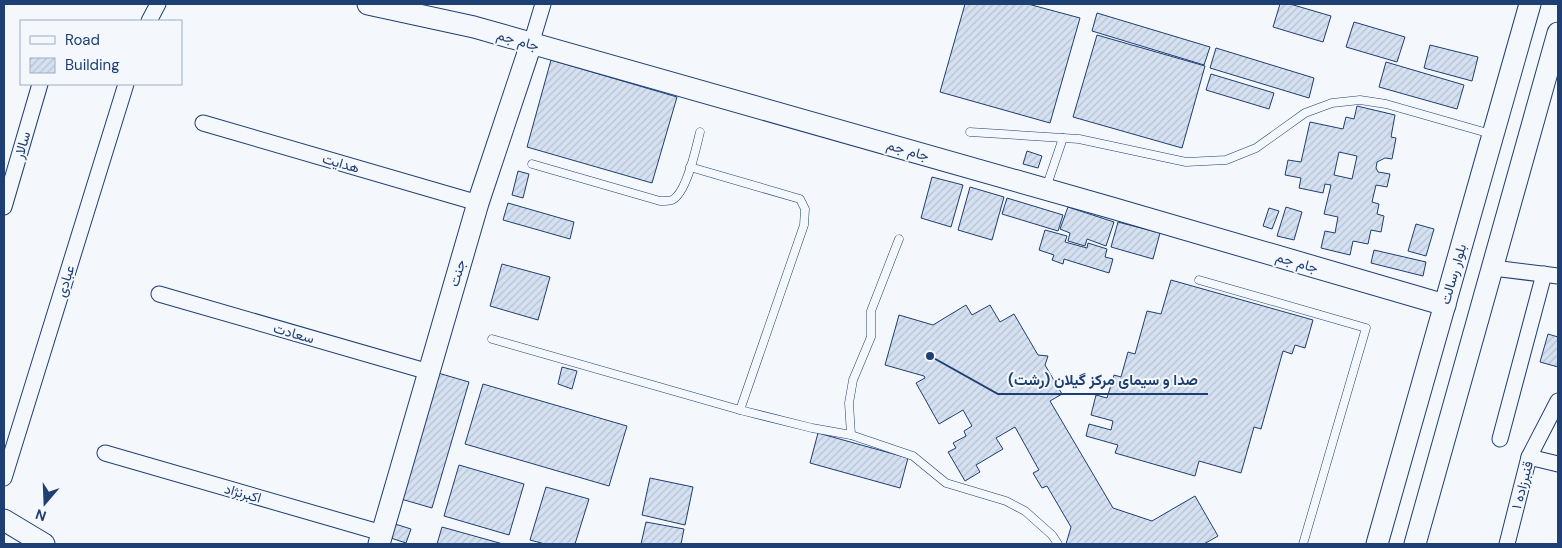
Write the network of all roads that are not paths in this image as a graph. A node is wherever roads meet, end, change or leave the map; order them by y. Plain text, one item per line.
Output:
1 (158, 4) edge
2 (368, 4) edge
3 (543, 4) edge
4 (1530, 4) edge
5 (150, 20) edge
6 (1558, 33) edge
7 (531, 44) junction
8 (40, 85) edge
9 (126, 85) edge
10 (203, 123) dead end
11 (700, 132) dead end
12 (970, 132) dead end
13 (1493, 134) junction
14 (1064, 138) junction
15 (532, 164) dead end
16 (690, 167) junction
17 (1045, 190) junction
18 (478, 203) junction
19 (4, 207) edge
20 (899, 239) dead end
21 (1492, 268) junction
22 (1551, 275) edge
23 (1199, 280) dead end
24 (159, 294) dead end
25 (1445, 305) junction
26 (492, 339) dead end
27 (429, 372) junction
28 (1558, 401) edge
29 (740, 410) junction
30 (851, 435) junction
31 (1500, 439) dead end
32 (105, 453) dead end
33 (1529, 457) junction
34 (1558, 464) edge
35 (4, 478) edge
36 (4, 520) edge
37 (380, 539) edge
38 (44, 544) edge
39 (1058, 544) edge
40 (1303, 544) edge
41 (1377, 544) edge
42 (1415, 544) edge
43 (1507, 544) edge

1 - 5 street
2 - 7 street, جام جم
3 - 7 street, جنت
4 - 13 street, بلوار رسالت
6 - 21 street
7 - 17 street, جام جم
7 - 18 street, جنت
8 - 19 street, سالار
9 - 35 street, عبادی
10 - 18 street, هدایت
11 - 16 lane
12 - 14 lane
13 - 14 lane
13 - 25 street, بلوار رسالت
14 - 17 lane
15 - 16 lane
16 - 29 lane
17 - 25 street, جام جم
18 - 27 street, جنت
20 - 30 lane
21 - 22 street
21 - 42 street
22 - 31 street
23 - 40 lane
24 - 27 street, سعادت
25 - 41 street, بلوار رسالت
26 - 29 lane
27 - 37 street, جنت
28 - 33 street, قنبرزاده ۱
29 - 30 lane
30 - 39 lane
32 - 37 street, اکبرنژاد
33 - 34 street
33 - 43 street, قنبرزاده ۱
36 - 38 street

